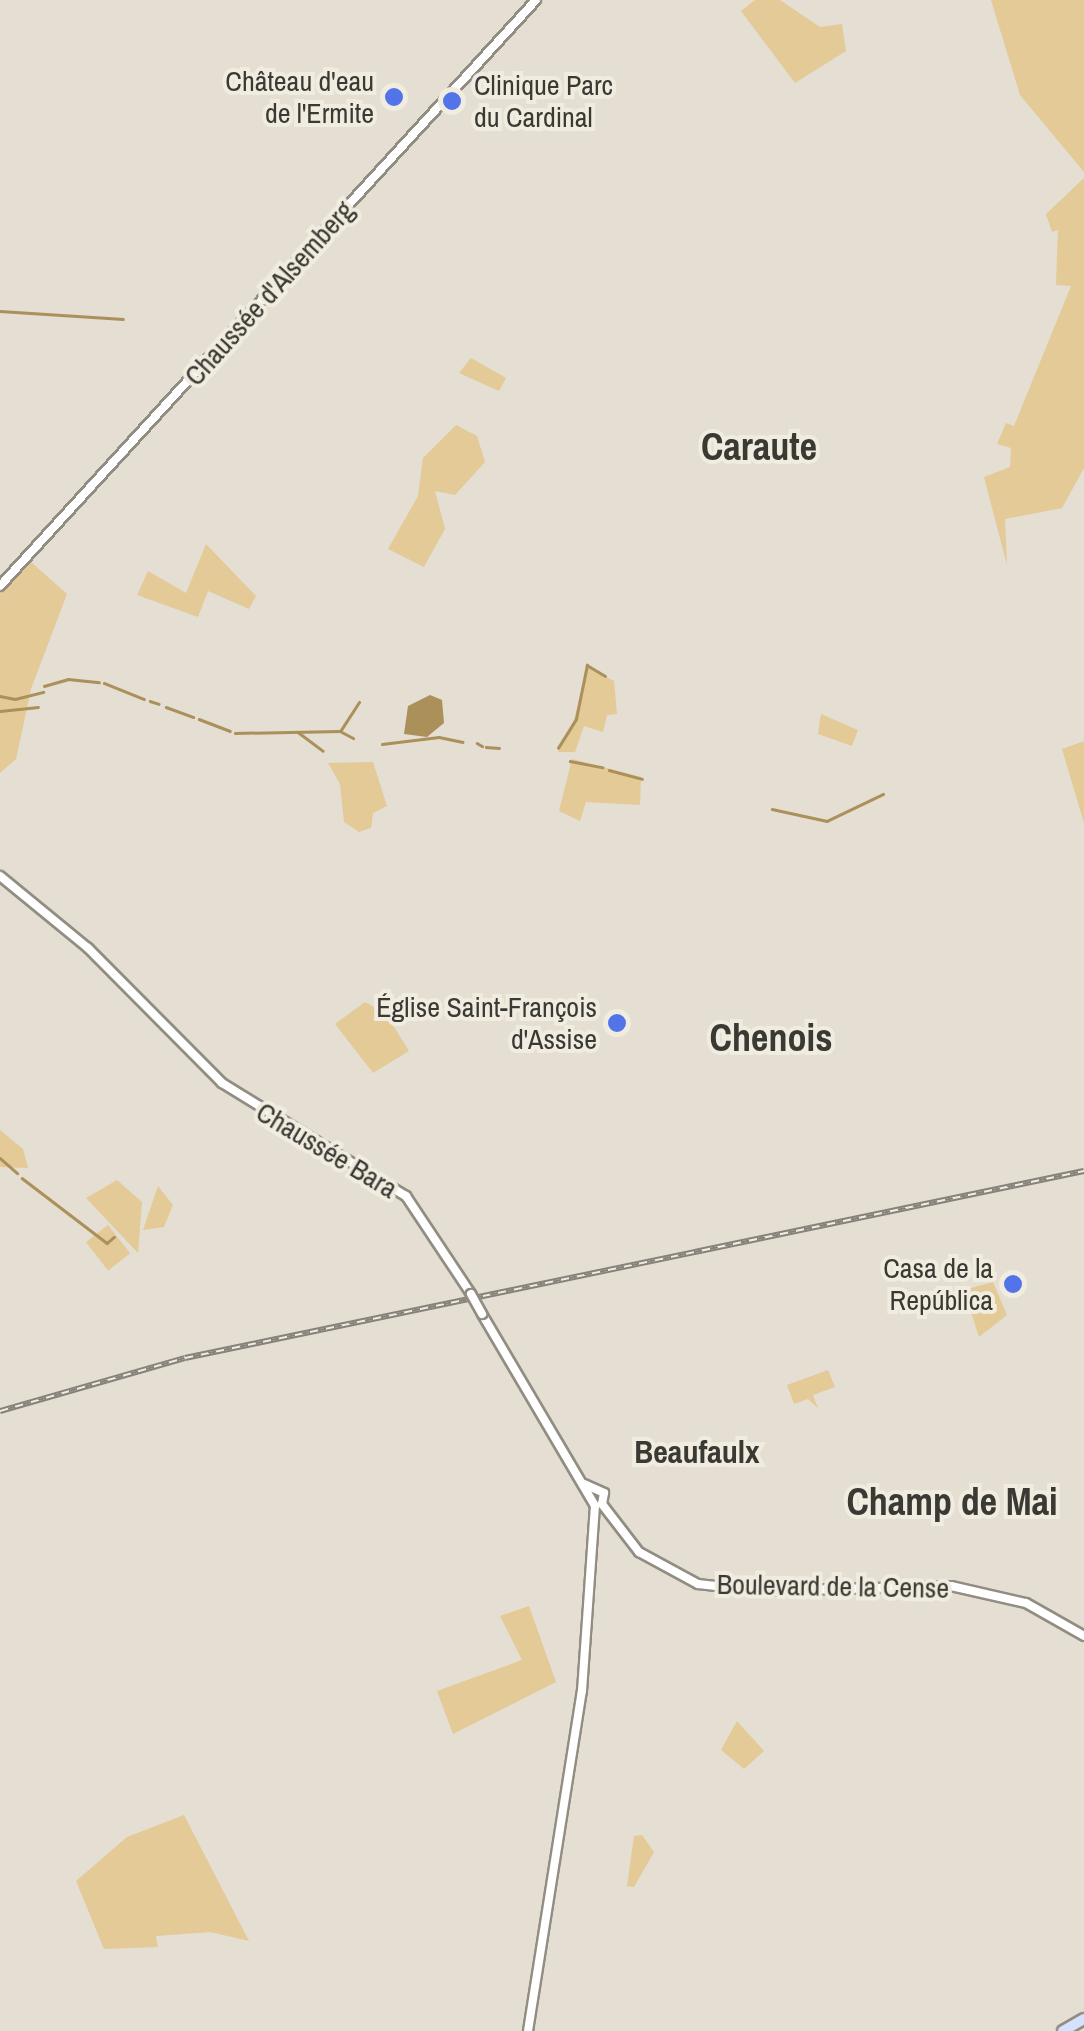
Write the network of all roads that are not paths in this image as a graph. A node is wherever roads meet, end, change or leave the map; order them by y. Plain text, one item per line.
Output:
1 (536, 0) edge
2 (0, 586) edge
3 (0, 876) edge
4 (591, 1492) junction
5 (598, 1505) junction
6 (1084, 1636) edge
7 (1084, 2019) edge
8 (528, 2031) edge
9 (1064, 2031) edge

1 - 2 main road, Chaussée d'Alsemberg
3 - 4 main road, Chaussée Bara, bridge
4 - 5 main road
4 - 5 main road
5 - 6 main road, Boulevard de la Cense
5 - 8 main road
7 - 9 main road

